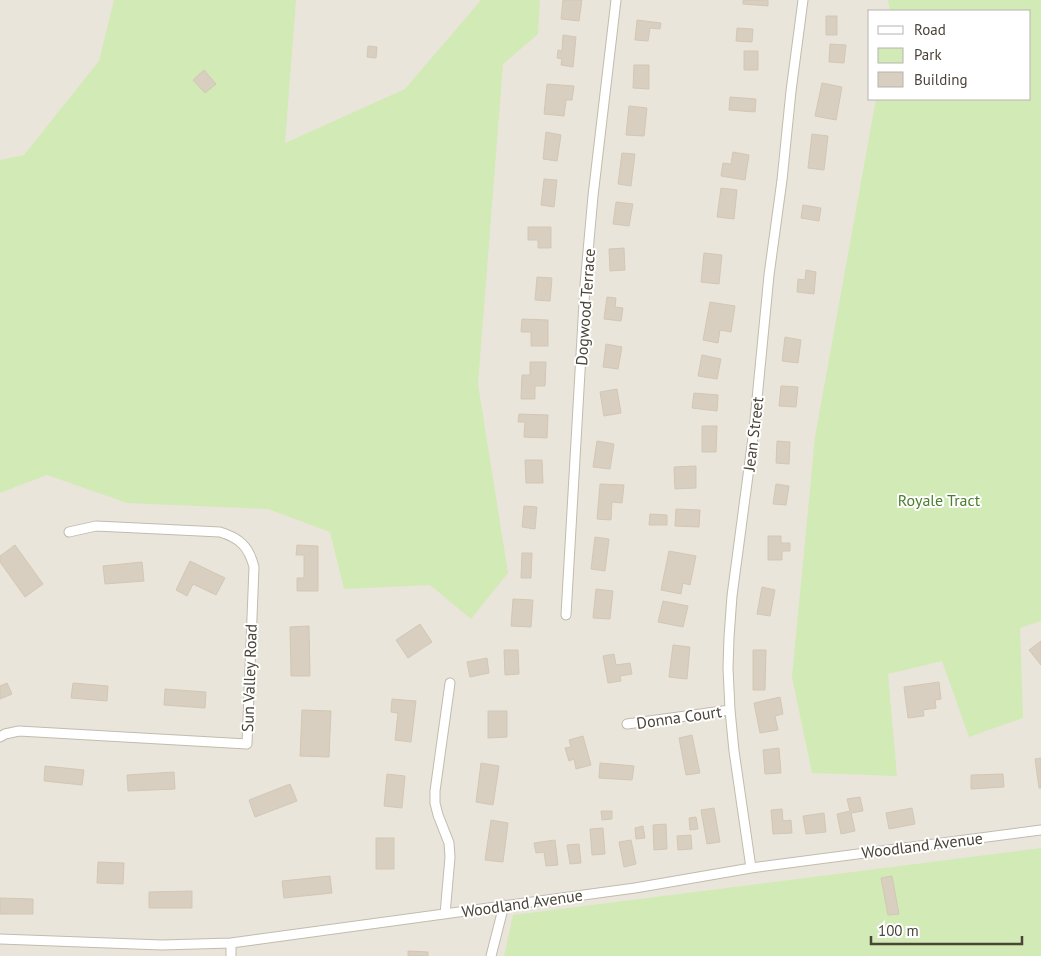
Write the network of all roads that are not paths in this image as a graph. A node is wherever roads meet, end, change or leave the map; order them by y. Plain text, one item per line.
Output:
1 (616, 0) edge
2 (803, 0) edge
3 (69, 532) dead end
4 (566, 614) dead end
5 (450, 683) dead end
6 (730, 710) junction
7 (627, 724) dead end
8 (0, 737) edge
9 (1041, 830) edge
10 (751, 868) junction
11 (504, 906) junction
12 (445, 914) junction
13 (0, 939) edge
14 (231, 943) junction
15 (231, 956) edge
16 (491, 956) edge

1 - 4 street, Dogwood Terrace
2 - 6 street, Jean Street
3 - 8 street, Sun Valley Road
5 - 12 street
6 - 7 street, Donna Court
6 - 10 street, Jean Street
9 - 10 street, Woodland Avenue
10 - 11 street, Woodland Avenue
11 - 12 street, Woodland Avenue
11 - 16 street
12 - 14 street, Woodland Avenue
13 - 14 street, Woodland Avenue
14 - 15 street

